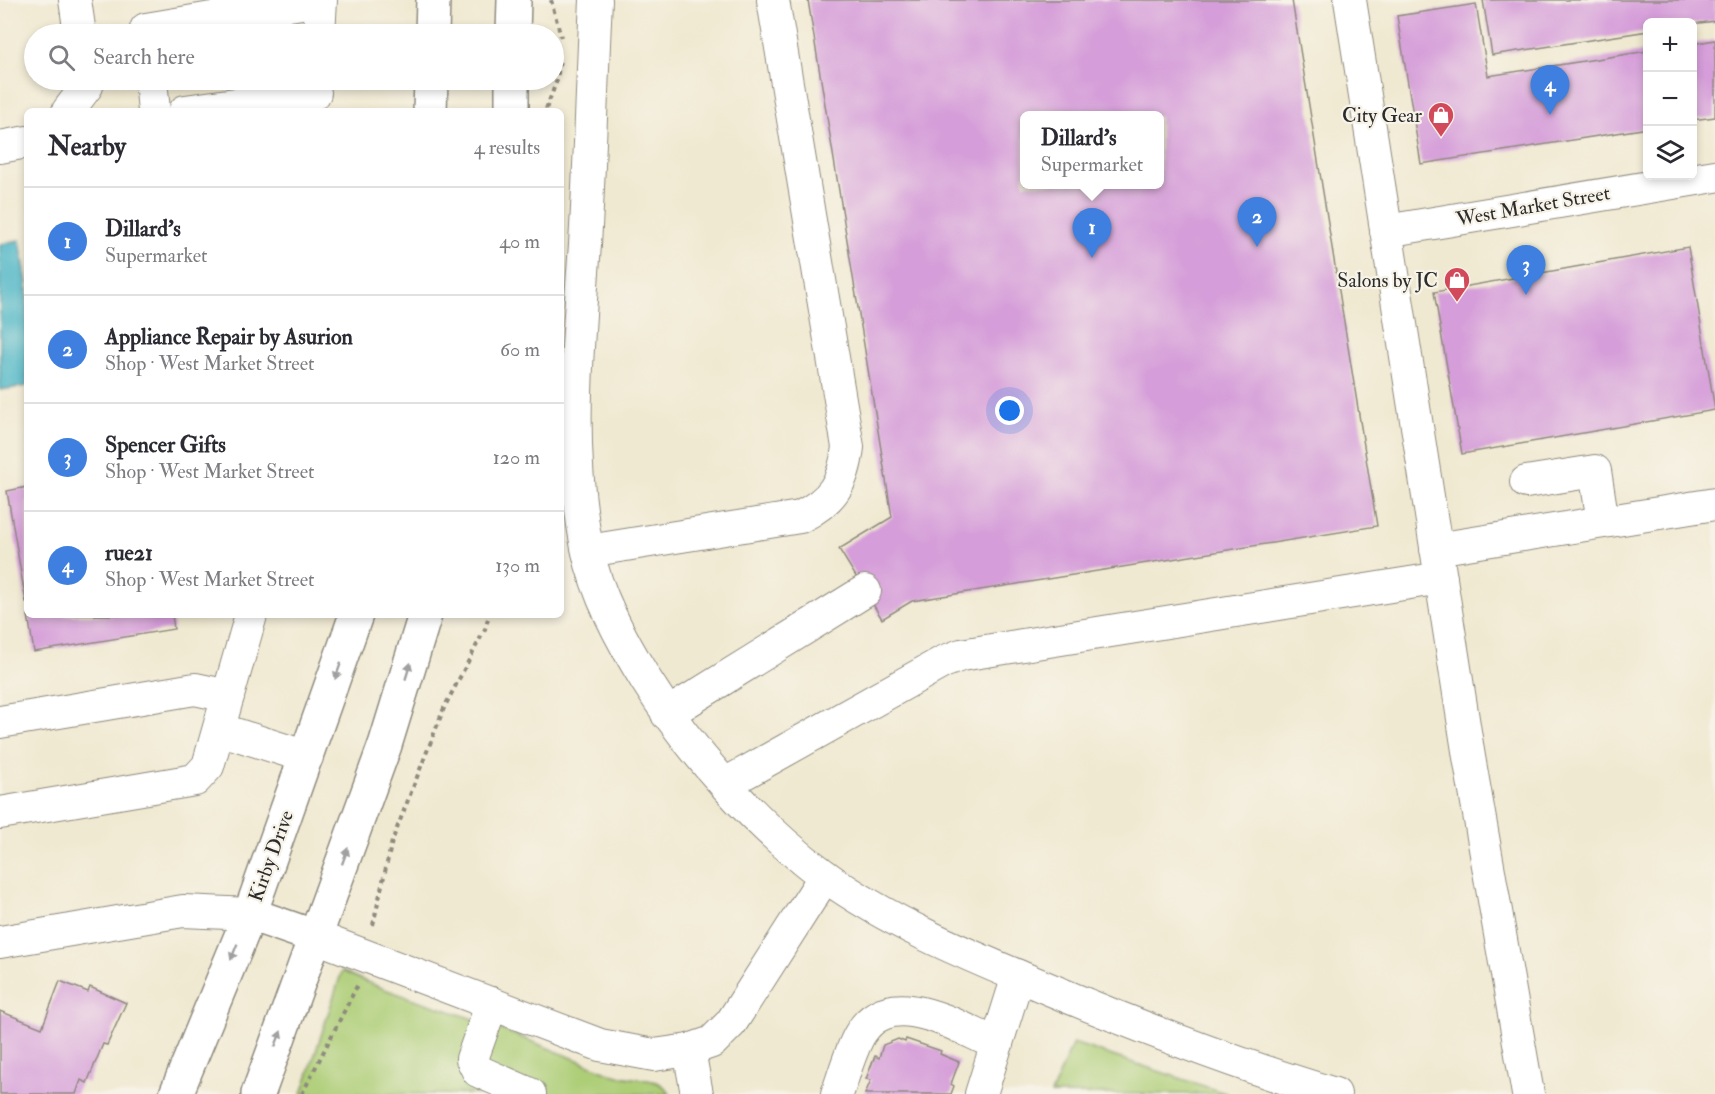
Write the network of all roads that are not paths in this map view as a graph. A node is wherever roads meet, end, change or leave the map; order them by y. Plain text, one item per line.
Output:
1 (75, 0) edge
2 (320, 0) edge
3 (433, 0) edge
4 (514, 0) edge
5 (596, 0) edge
6 (773, 0) edge
7 (1350, 0) edge
8 (79, 24) edge
9 (176, 24) edge
10 (319, 24) edge
11 (432, 24) edge
12 (513, 24) edge
13 (84, 90) edge
14 (152, 90) edge
15 (431, 90) edge
16 (512, 90) edge
17 (315, 95) edge
18 (70, 108) edge
19 (154, 108) edge
20 (210, 108) edge
21 (430, 108) edge
22 (512, 108) edge
23 (24, 143) edge
24 (0, 147) edge
25 (1715, 176) edge
26 (1386, 231) junction
27 (1526, 482) dead end
28 (1715, 504) edge
29 (1603, 522) junction
30 (588, 551) junction
31 (1438, 564) junction
32 (865, 591) dead end
33 (249, 618) edge
34 (355, 618) edge
35 (424, 618) edge
36 (228, 696) junction
37 (667, 714) junction
38 (0, 722) edge
39 (219, 729) junction
40 (307, 757) junction
41 (725, 784) junction
42 (0, 813) edge
43 (825, 876) junction
44 (250, 914) junction
45 (316, 937) junction
46 (0, 942) edge
47 (1018, 976) junction
48 (492, 1002) junction
49 (997, 1044) junction
50 (689, 1050) junction
51 (176, 1094) edge
52 (258, 1094) edge
53 (530, 1094) edge
54 (698, 1094) edge
55 (837, 1094) edge
56 (981, 1094) edge
57 (1335, 1094) edge
58 (1528, 1094) edge

1 - 8 street
2 - 9 street
2 - 10 street
3 - 11 main road
4 - 12 main road
5 - 30 street
6 - 30 street
7 - 26 street
13 - 18 street
14 - 19 street
15 - 21 main road
16 - 22 main road
17 - 20 street
23 - 24 street
25 - 26 street, West Market Street
26 - 31 street
27 - 29 street
28 - 29 street
29 - 31 street
30 - 37 street
31 - 41 street
31 - 58 street
32 - 37 street
33 - 36 street
34 -> 40 main road, Kirby Drive
45 -> 35 main road
36 - 38 street
36 - 39 street
37 - 41 street
39 - 40 street
39 - 42 street
40 - 44 main road, Kirby Drive
41 - 43 street
43 - 47 street
43 - 50 street
44 - 45 main road
44 - 46 street
44 -> 51 main road, Kirby Drive
45 - 48 street
52 -> 45 main road
47 - 49 street
47 - 57 street
48 - 50 street
48 - 53 street
49 - 55 street
49 - 56 street
50 - 54 street

